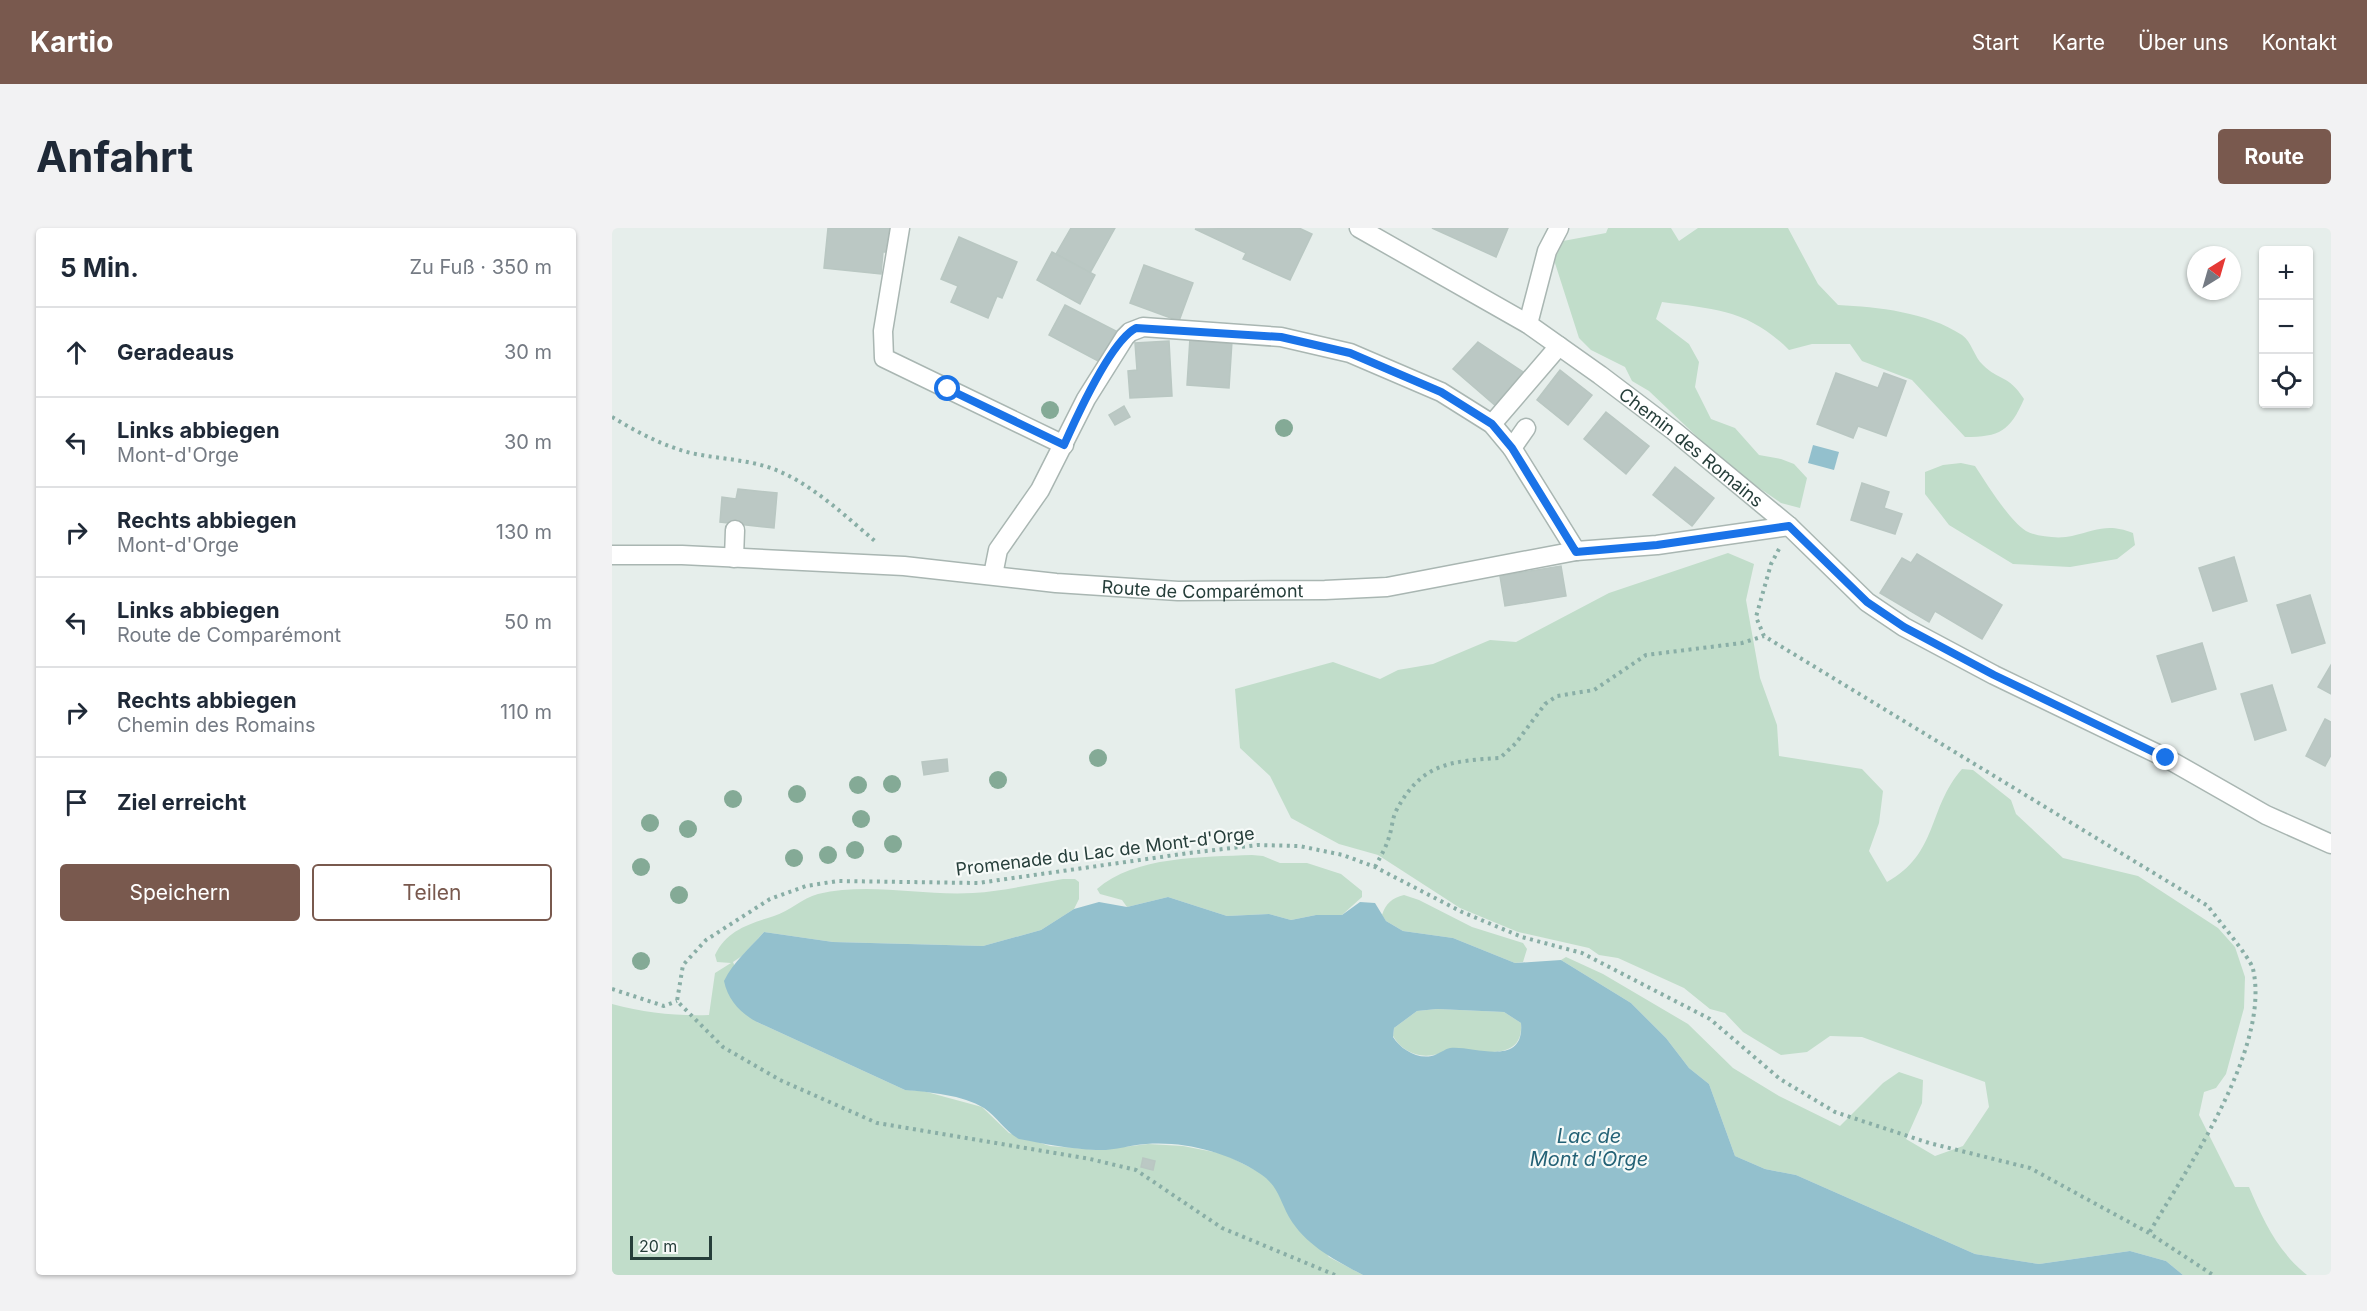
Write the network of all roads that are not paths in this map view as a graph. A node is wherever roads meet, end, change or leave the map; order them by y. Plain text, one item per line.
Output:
1 (900, 228) edge
2 (1359, 228) edge
3 (1559, 228) edge
4 (1528, 324) junction
5 (1559, 346) junction
6 (1492, 424) junction
7 (1526, 428) dead end
8 (1064, 445) junction
9 (1512, 448) junction
10 (1789, 526) junction
11 (735, 530) dead end
12 (1576, 552) junction
13 (612, 555) edge
14 (734, 558) junction
15 (993, 575) junction
16 (2331, 844) edge

1 - 8 street
2 - 4 street, Chemin des Romains
3 - 4 street
4 - 5 street, Chemin des Romains
5 - 6 street
5 - 10 street, Chemin des Romains
6 - 8 street
6 - 9 street
7 - 9 street
8 - 15 street
9 - 12 street
10 - 12 street, Route de Comparémont
10 - 16 street, Chemin des Romains
11 - 14 street
12 - 15 street, Route de Comparémont
13 - 14 street, Route de Comparémont
14 - 15 street, Route de Comparémont

